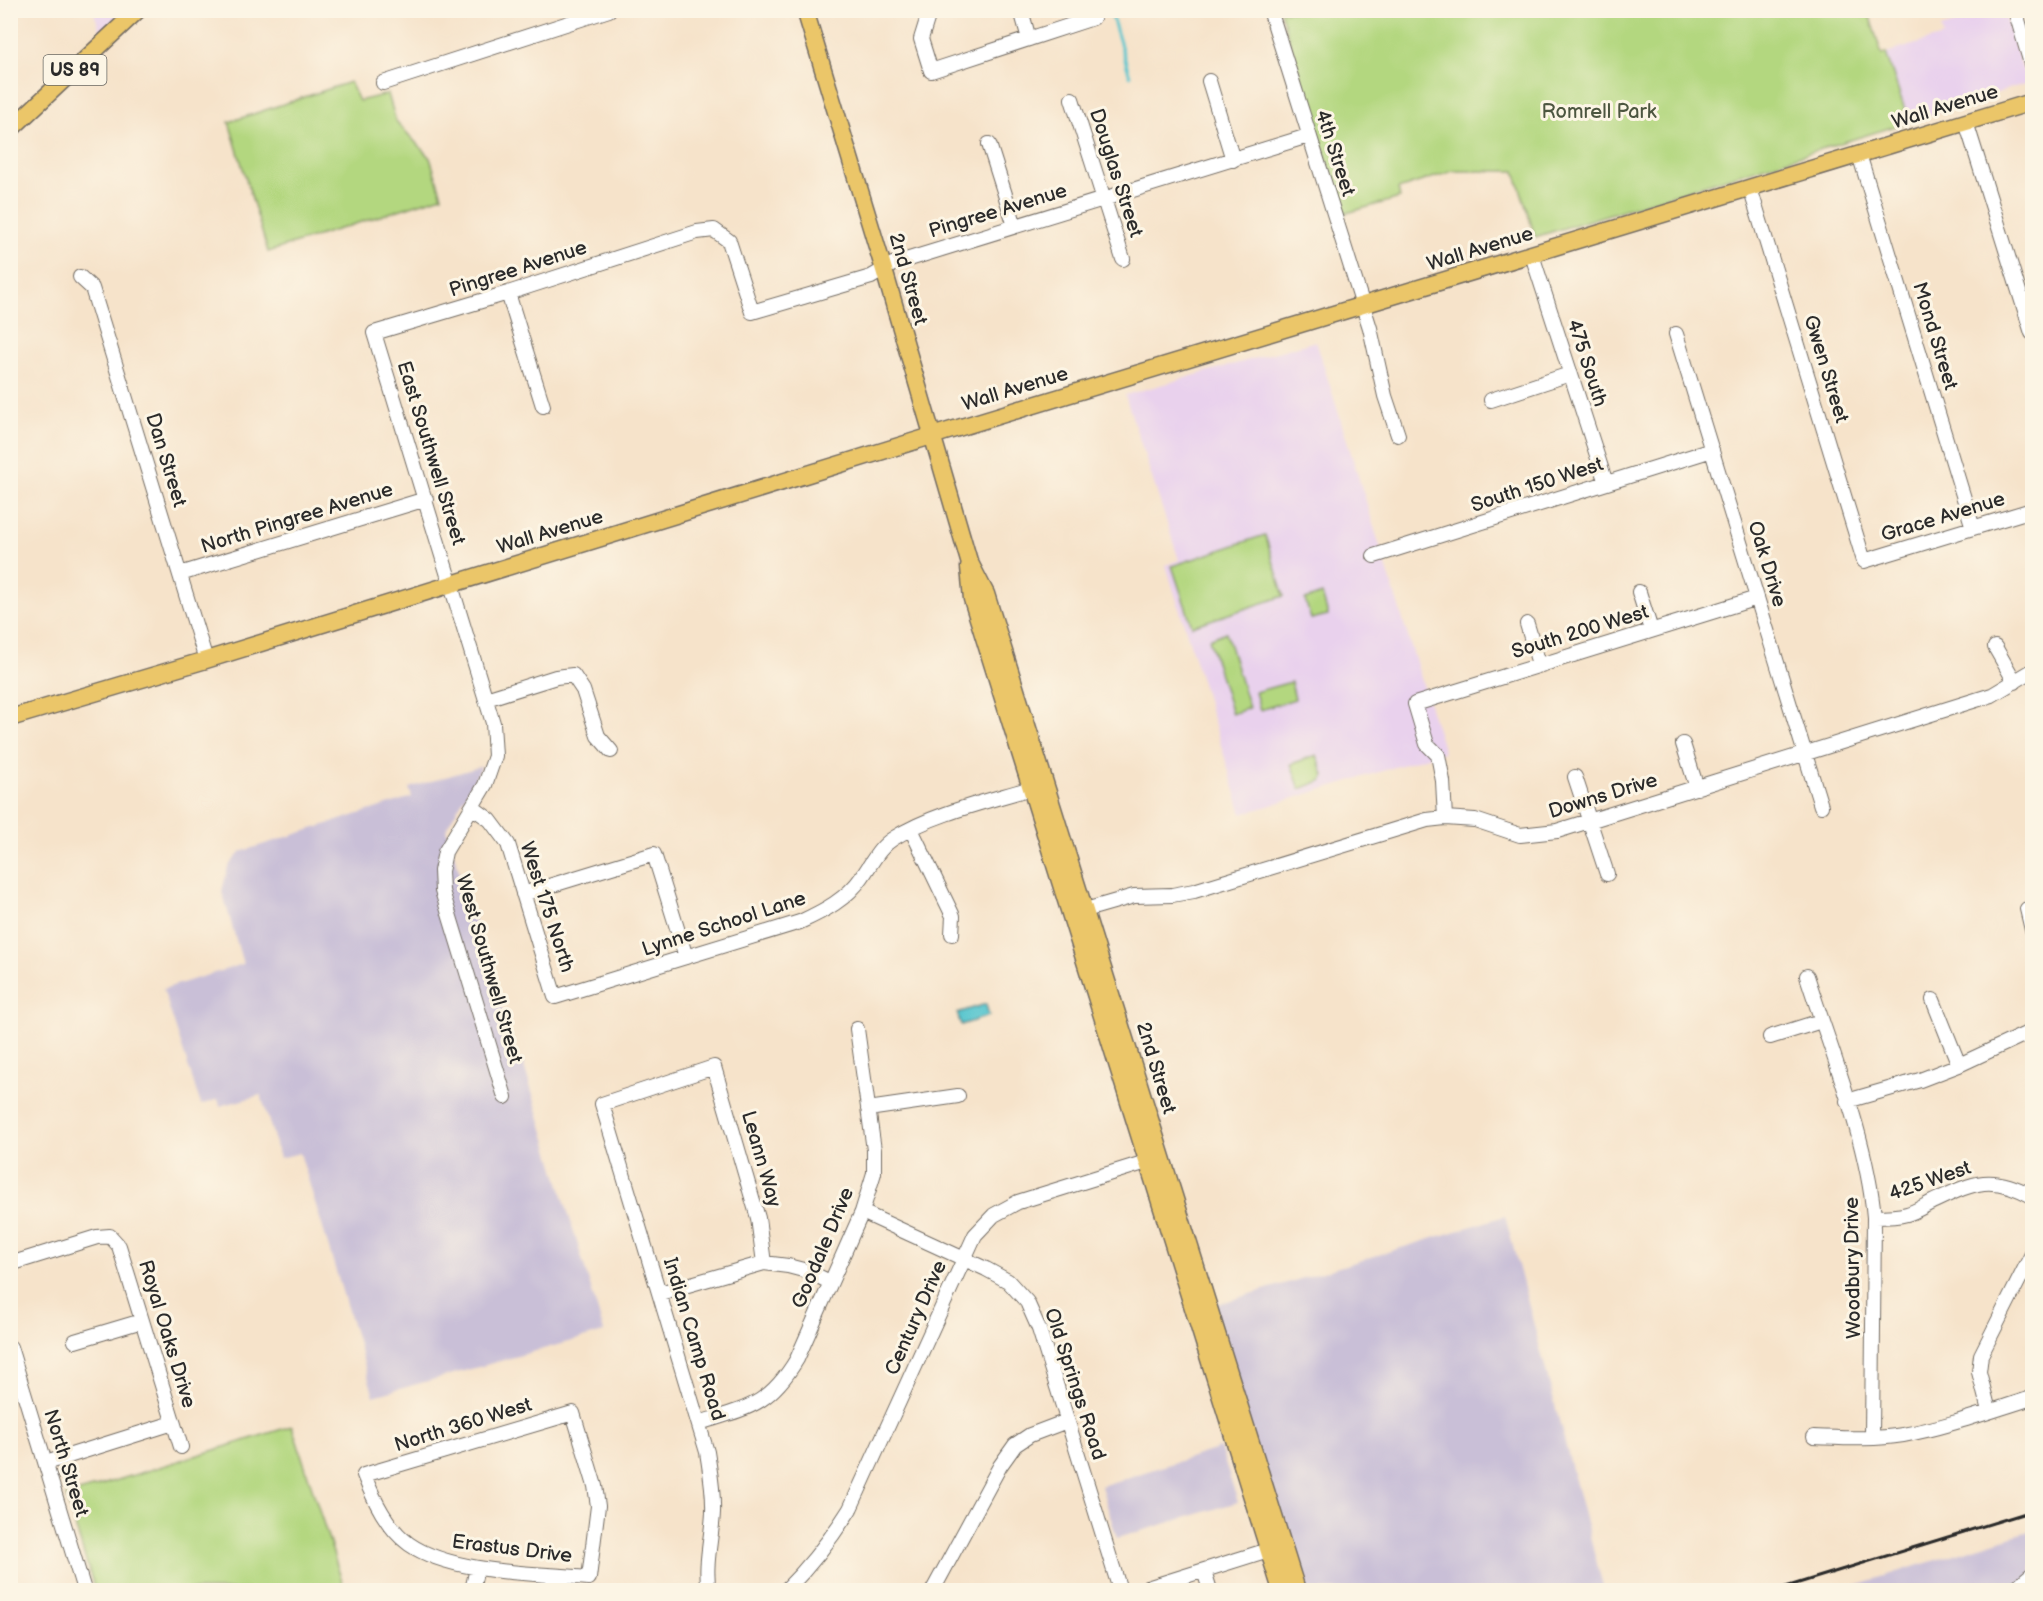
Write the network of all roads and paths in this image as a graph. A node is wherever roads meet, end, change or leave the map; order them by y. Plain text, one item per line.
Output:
1 (138, 10) edge
2 (609, 10) edge
3 (805, 10) edge
4 (930, 10) edge
5 (1020, 10) edge
6 (1097, 10) edge
7 (1270, 10) edge
8 (2015, 10) edge
9 (1029, 39) junction
10 (2032, 67) edge
11 (1209, 81) dead end
12 (383, 83) dead end
13 (1072, 99) dead end
14 (2032, 102) edge
15 (1966, 122) junction
16 (10, 130) edge
17 (1308, 136) junction
18 (989, 144) dead end
19 (1859, 154) junction
20 (1233, 160) junction
21 (1750, 188) junction
22 (1103, 199) junction
23 (1015, 226) junction
24 (1532, 255) junction
25 (1123, 259) dead end
26 (884, 270) junction
27 (80, 277) dead end
28 (508, 293) junction
29 (1363, 306) junction
30 (374, 333) joint
31 (2032, 333) edge
32 (1676, 334) dead end
33 (1570, 374) junction
34 (1491, 400) dead end
35 (543, 406) dead end
36 (1398, 435) dead end
37 (932, 436) junction
38 (1712, 450) junction
39 (1606, 483) junction
40 (426, 499) junction
41 (2032, 510) edge
42 (1973, 528) junction
43 (1374, 556) dead end
44 (1864, 561) joint
45 (180, 574) junction
46 (451, 584) junction
47 (1639, 592) dead end
48 (1757, 597) junction
49 (1527, 624) dead end
50 (1651, 630) junction
51 (1995, 647) dead end
52 (206, 660) junction
53 (1539, 664) junction
54 (2032, 671) edge
55 (2015, 682) junction
56 (486, 699) junction
57 (10, 718) edge
58 (1683, 744) dead end
59 (611, 751) dead end
60 (1805, 754) junction
61 (1575, 777) dead end
62 (1038, 786) junction
63 (1697, 788) junction
64 (1821, 806) dead end
65 (472, 807) junction
66 (1445, 818) junction
67 (1590, 821) junction
68 (911, 829) junction
69 (1606, 874) dead end
70 (523, 894) junction
71 (2027, 909) dead end
72 (1078, 913) junction
73 (2032, 930) edge
74 (952, 934) dead end
75 (686, 957) junction
76 (1807, 976) dead end
77 (555, 997) joint
78 (1933, 1000) dead end
79 (1821, 1021) junction
80 (857, 1029) dead end
81 (2032, 1031) edge
82 (1770, 1037) dead end
83 (1959, 1065) junction
84 (958, 1096) dead end
85 (505, 1097) dead end
86 (1847, 1101) junction
87 (602, 1104) joint
88 (868, 1109) junction
89 (1154, 1159) junction
90 (2032, 1196) edge
91 (862, 1212) junction
92 (1874, 1217) junction
93 (2032, 1254) edge
94 (963, 1259) junction
95 (764, 1263) junction
96 (10, 1264) edge
97 (830, 1282) junction
98 (660, 1293) junction
99 (142, 1321) junction
100 (75, 1341) dead end
101 (10, 1347) edge
102 (2032, 1398) edge
103 (1989, 1411) junction
104 (1067, 1421) junction
105 (173, 1423) junction
106 (699, 1423) junction
107 (1814, 1437) dead end
108 (1872, 1437) junction
109 (181, 1447) dead end
110 (46, 1464) junction
111 (364, 1475) joint
112 (1276, 1548) junction
113 (477, 1568) junction
114 (1204, 1571) junction
115 (2032, 1574) edge
116 (589, 1578) joint
117 (84, 1590) edge
118 (472, 1590) edge
119 (709, 1590) edge
120 (786, 1590) edge
121 (933, 1590) edge
122 (1120, 1590) edge
123 (1141, 1590) edge
124 (1210, 1590) edge
125 (1281, 1590) edge
126 (1297, 1590) edge
127 (2013, 1590) edge

1 - 16 main road, US 89
2 - 12 street
3 - 26 main road, 2nd Street
4 - 9 street
5 - 9 street
6 - 9 street
7 - 17 street, 4th Street
8 - 10 street
11 - 20 street
13 - 22 street, Douglas Street
14 - 15 main road, Wall Avenue
15 - 19 main road, Wall Avenue
15 - 31 street
17 - 20 street, Pingree Avenue
17 - 29 street, 4th Street
18 - 23 street
19 - 21 main road, Wall Avenue
19 - 42 street, Mond Street
20 - 22 street, Pingree Avenue
21 - 24 main road, Wall Avenue
21 - 44 street, Gwen Street
22 - 23 street, Pingree Avenue
22 - 25 street, Douglas Street
23 - 26 street, Pingree Avenue
24 - 29 main road, Wall Avenue
24 - 33 street, 475 South
26 - 28 street, Pingree Avenue
26 - 37 main road, 2nd Street
27 - 45 street, Dan Street
28 - 30 street, Pingree Avenue
28 - 35 street
29 - 36 street, 4th Street
29 - 37 main road, Wall Avenue
30 - 40 street, East Southwell Street
32 - 38 street, Oak Drive
33 - 34 street
33 - 39 street, 475 South
37 - 46 main road, Wall Avenue
37 - 62 main road, 2nd Street
38 - 39 street, South 150 West
38 - 48 street, Oak Drive
39 - 43 street, South 150 West
40 - 45 street, North Pingree Avenue
40 - 46 street, East Southwell Street
41 - 42 street, Grace Avenue
42 - 44 street, Grace Avenue
45 - 52 street, Dan Street
46 - 52 main road, Wall Avenue
46 - 56 street, West Southwell Street
47 - 50 street
48 - 50 street, South 200 West
48 - 60 street, Oak Drive
49 - 53 street
50 - 53 street, South 200 West
51 - 55 street
52 - 57 main road, Wall Avenue
53 - 66 street, South 200 West
54 - 55 street, Downs Drive
55 - 60 street, Downs Drive
56 - 59 street
56 - 65 street, West Southwell Street
58 - 63 street
60 - 63 street, Downs Drive
60 - 64 street, Oak Drive
61 - 67 street
62 - 68 street, Lynne School Lane
62 - 72 main road, 2nd Street
63 - 67 street, Downs Drive
65 - 70 street, West 175 North
65 - 85 street, West Southwell Street
66 - 67 street, Downs Drive
66 - 72 street, Downs Drive
67 - 69 street
68 - 74 street
68 - 75 street, Lynne School Lane
70 - 75 street
70 - 77 street, West 175 North
71 - 73 street
72 - 89 main road, 2nd Street
75 - 77 street, Lynne School Lane
76 - 79 street, Woodbury Drive
78 - 83 street
79 - 82 street
79 - 86 street, Woodbury Drive
80 - 88 street, Goodale Drive
81 - 83 street
83 - 86 street
84 - 88 street
86 - 92 street, Woodbury Drive
87 - 95 street, Leann Way
87 - 98 street, Indian Camp Road
88 - 91 street, Goodale Drive
89 - 94 street, Century Drive
89 - 112 main road, 2nd Street
90 - 92 street, 425 West
91 - 94 street, Old Springs Road
91 - 97 street, Goodale Drive
92 - 108 street, Woodbury Drive
93 - 103 street
94 - 104 street, Old Springs Road
94 - 120 street, Century Drive
95 - 97 street
95 - 98 street
96 - 99 street, Royal Oaks Drive
97 - 106 street, Goodale Drive
98 - 106 street, Indian Camp Road
99 - 100 street
99 - 105 street, Royal Oaks Drive
101 - 110 street, North Street
102 - 103 street
103 - 108 street
104 - 121 street
104 - 122 street, Old Springs Road
105 - 109 street, Royal Oaks Drive
105 - 110 street
106 - 119 street, Indian Camp Road
107 - 108 street
110 - 117 street, North Street
111 - 113 street, Erastus Drive
111 - 116 street, North 360 West
112 - 114 street
112 - 125 main road, 2nd Street
112 - 126 main road, 2nd Street
113 - 116 street, Erastus Drive
113 - 118 street
114 - 123 street
114 - 124 street
115 - 127 street

